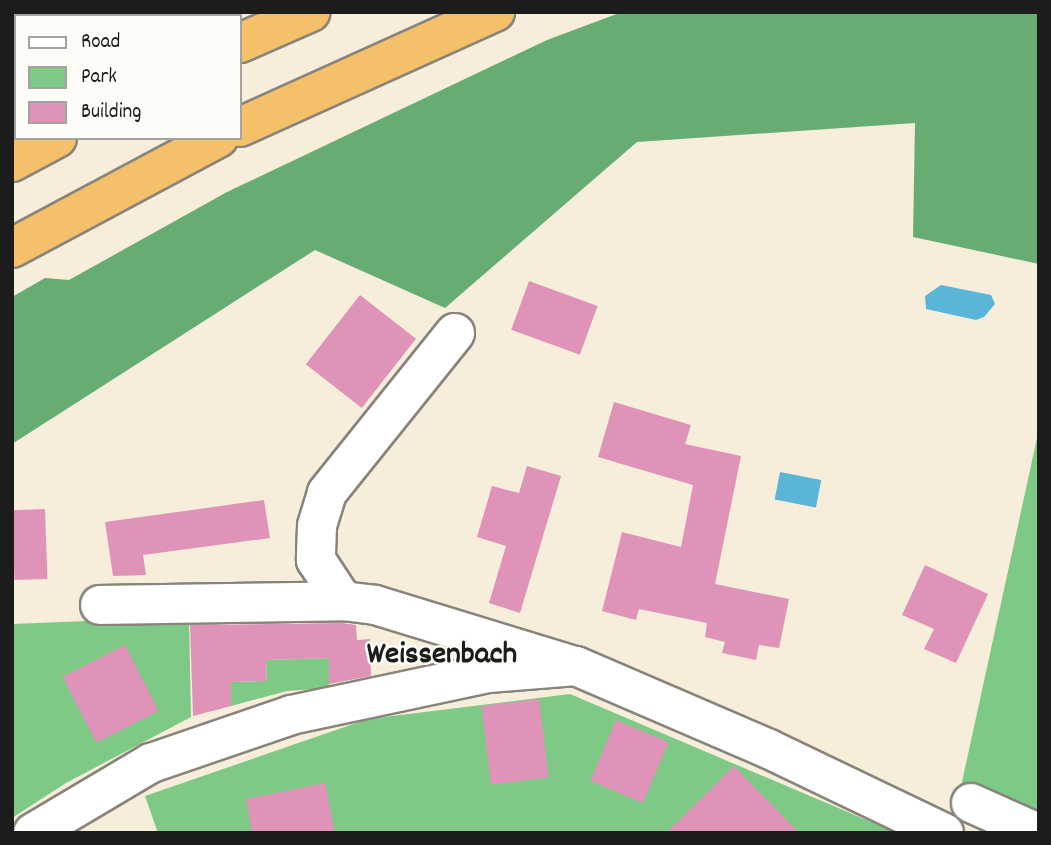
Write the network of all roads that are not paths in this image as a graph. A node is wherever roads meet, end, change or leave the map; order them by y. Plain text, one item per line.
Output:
1 (311, 12) edge
2 (495, 12) edge
3 (242, 42) edge
4 (242, 126) edge
5 (53, 140) edge
6 (214, 140) edge
7 (12, 162) edge
8 (12, 248) edge
9 (455, 332) dead end
10 (359, 603) junction
11 (100, 605) dead end
12 (576, 666) junction
13 (971, 803) dead end
14 (33, 833) edge
15 (944, 833) edge
16 (1038, 833) edge

1 - 3 highway
2 - 4 highway
5 - 7 highway
6 - 8 highway
9 - 10 street
10 - 11 street
10 - 12 street
12 - 14 street
12 - 15 street
13 - 16 street

